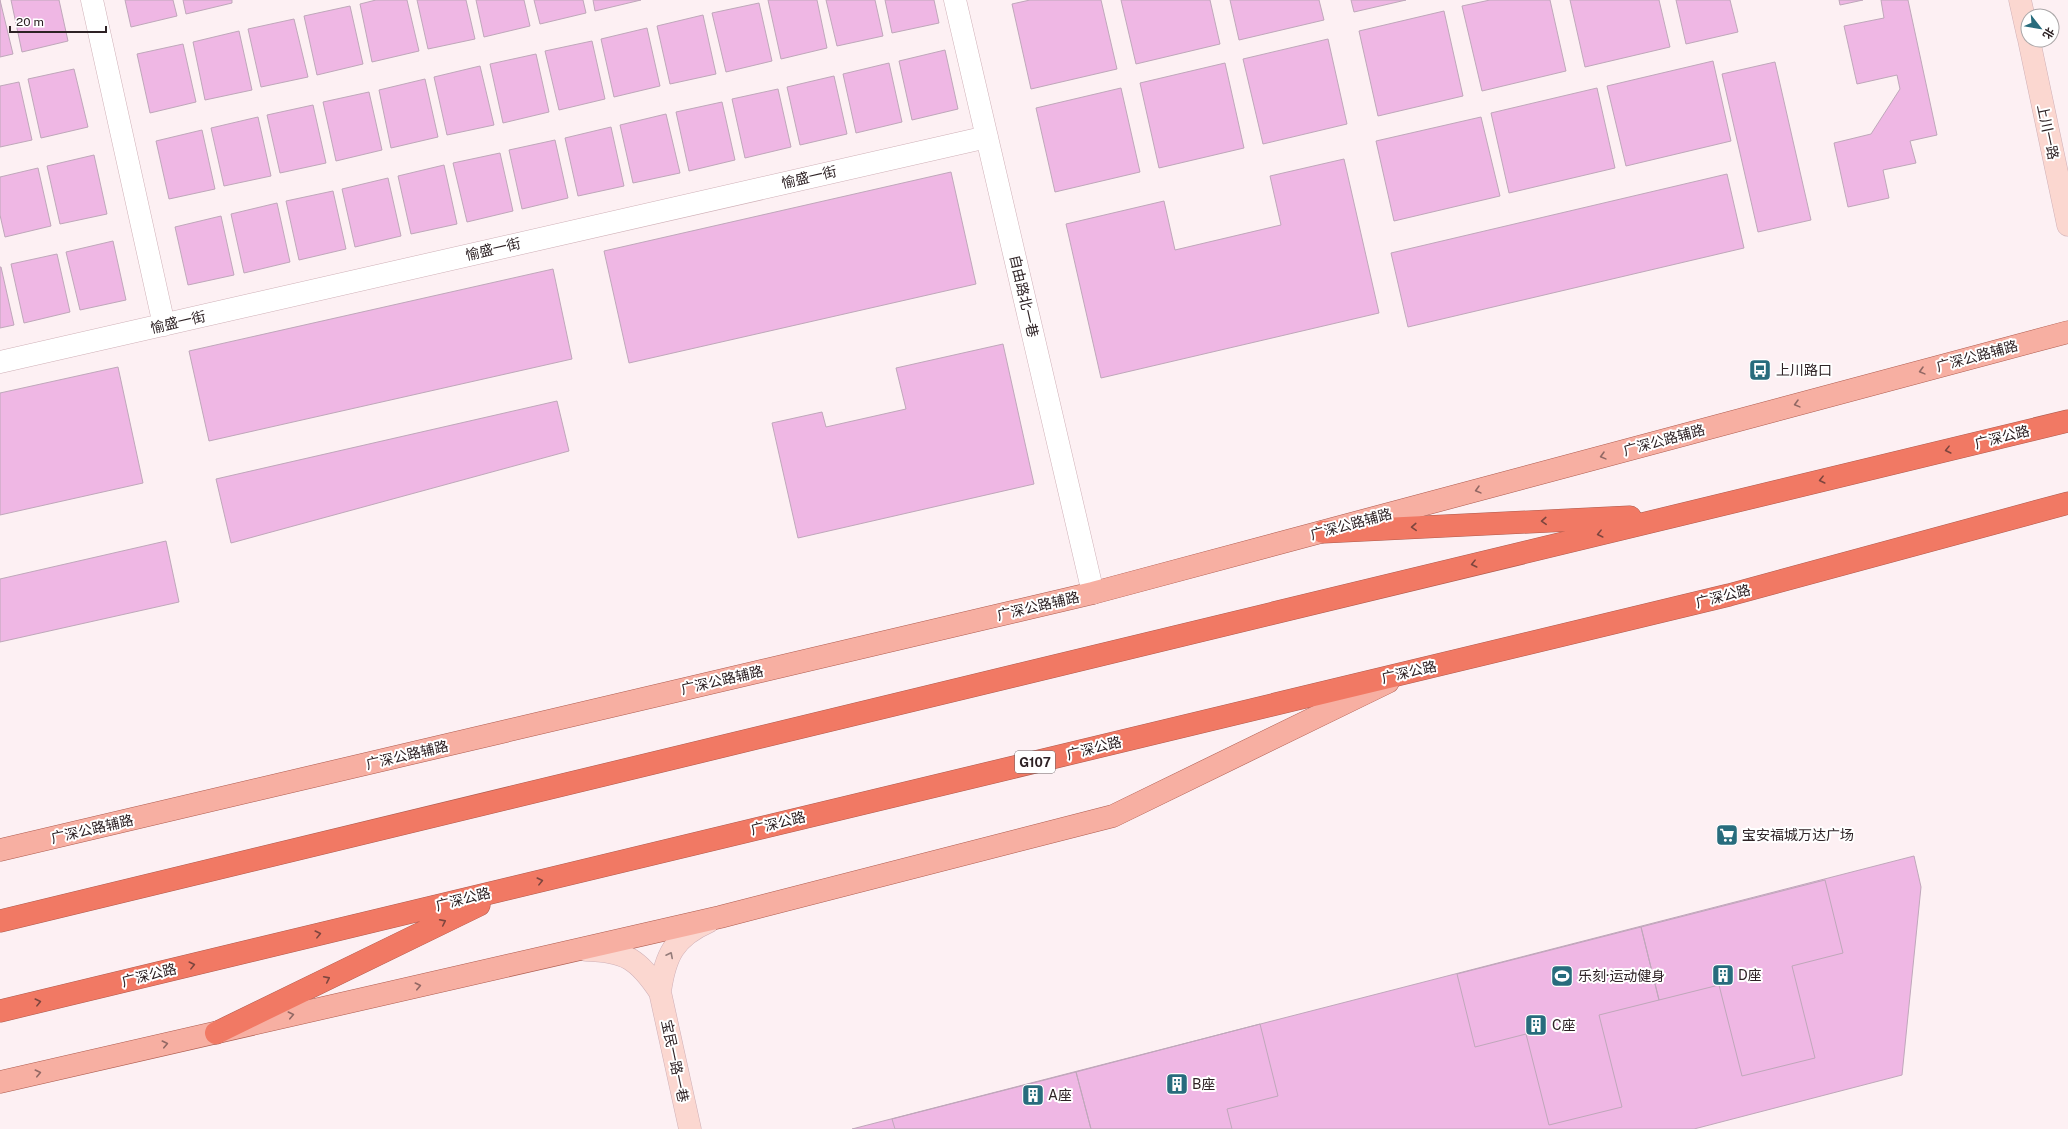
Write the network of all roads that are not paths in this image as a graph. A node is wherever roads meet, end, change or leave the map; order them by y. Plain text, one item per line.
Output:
1 (92, 0) edge
2 (955, 0) edge
3 (2031, 48) edge
4 (987, 136) junction
5 (2068, 225) edge
6 (164, 325) junction
7 (2068, 332) edge
8 (0, 362) edge
9 (2068, 421) edge
10 (2068, 503) edge
11 (1681, 514) junction
12 (1323, 532) junction
13 (1093, 593) junction
14 (1410, 672) junction
15 (0, 850) edge
16 (516, 886) junction
17 (720, 917) junction
18 (0, 921) edge
19 (577, 950) junction
20 (660, 992) junction
21 (0, 1011) edge
22 (216, 1033) junction
23 (0, 1082) edge
24 (690, 1129) edge

1 - 6 street
2 - 4 street, 自由路北一巷
3 - 5 street, 上川一路
4 - 6 street, 愉盛一街
4 - 13 street, 自由路北一巷
6 - 8 street, 愉盛一街
7 -> 12 main road, 广深公路辅路
9 -> 11 highway, 广深公路
10 - 14 highway, 广深公路 / G107
11 -> 12 highway
11 -> 18 highway, 广深公路
12 - 13 main road, 广深公路辅路
13 - 15 main road, 广深公路辅路
16 -> 14 highway, 广深公路 / G107
14 - 17 main road
21 -> 16 highway, 广深公路 / G107
22 -> 16 highway
17 - 19 main road
20 -> 17 street
19 - 20 street
22 -> 19 main road
20 - 24 street, 宝民一路一巷
23 -> 22 main road

